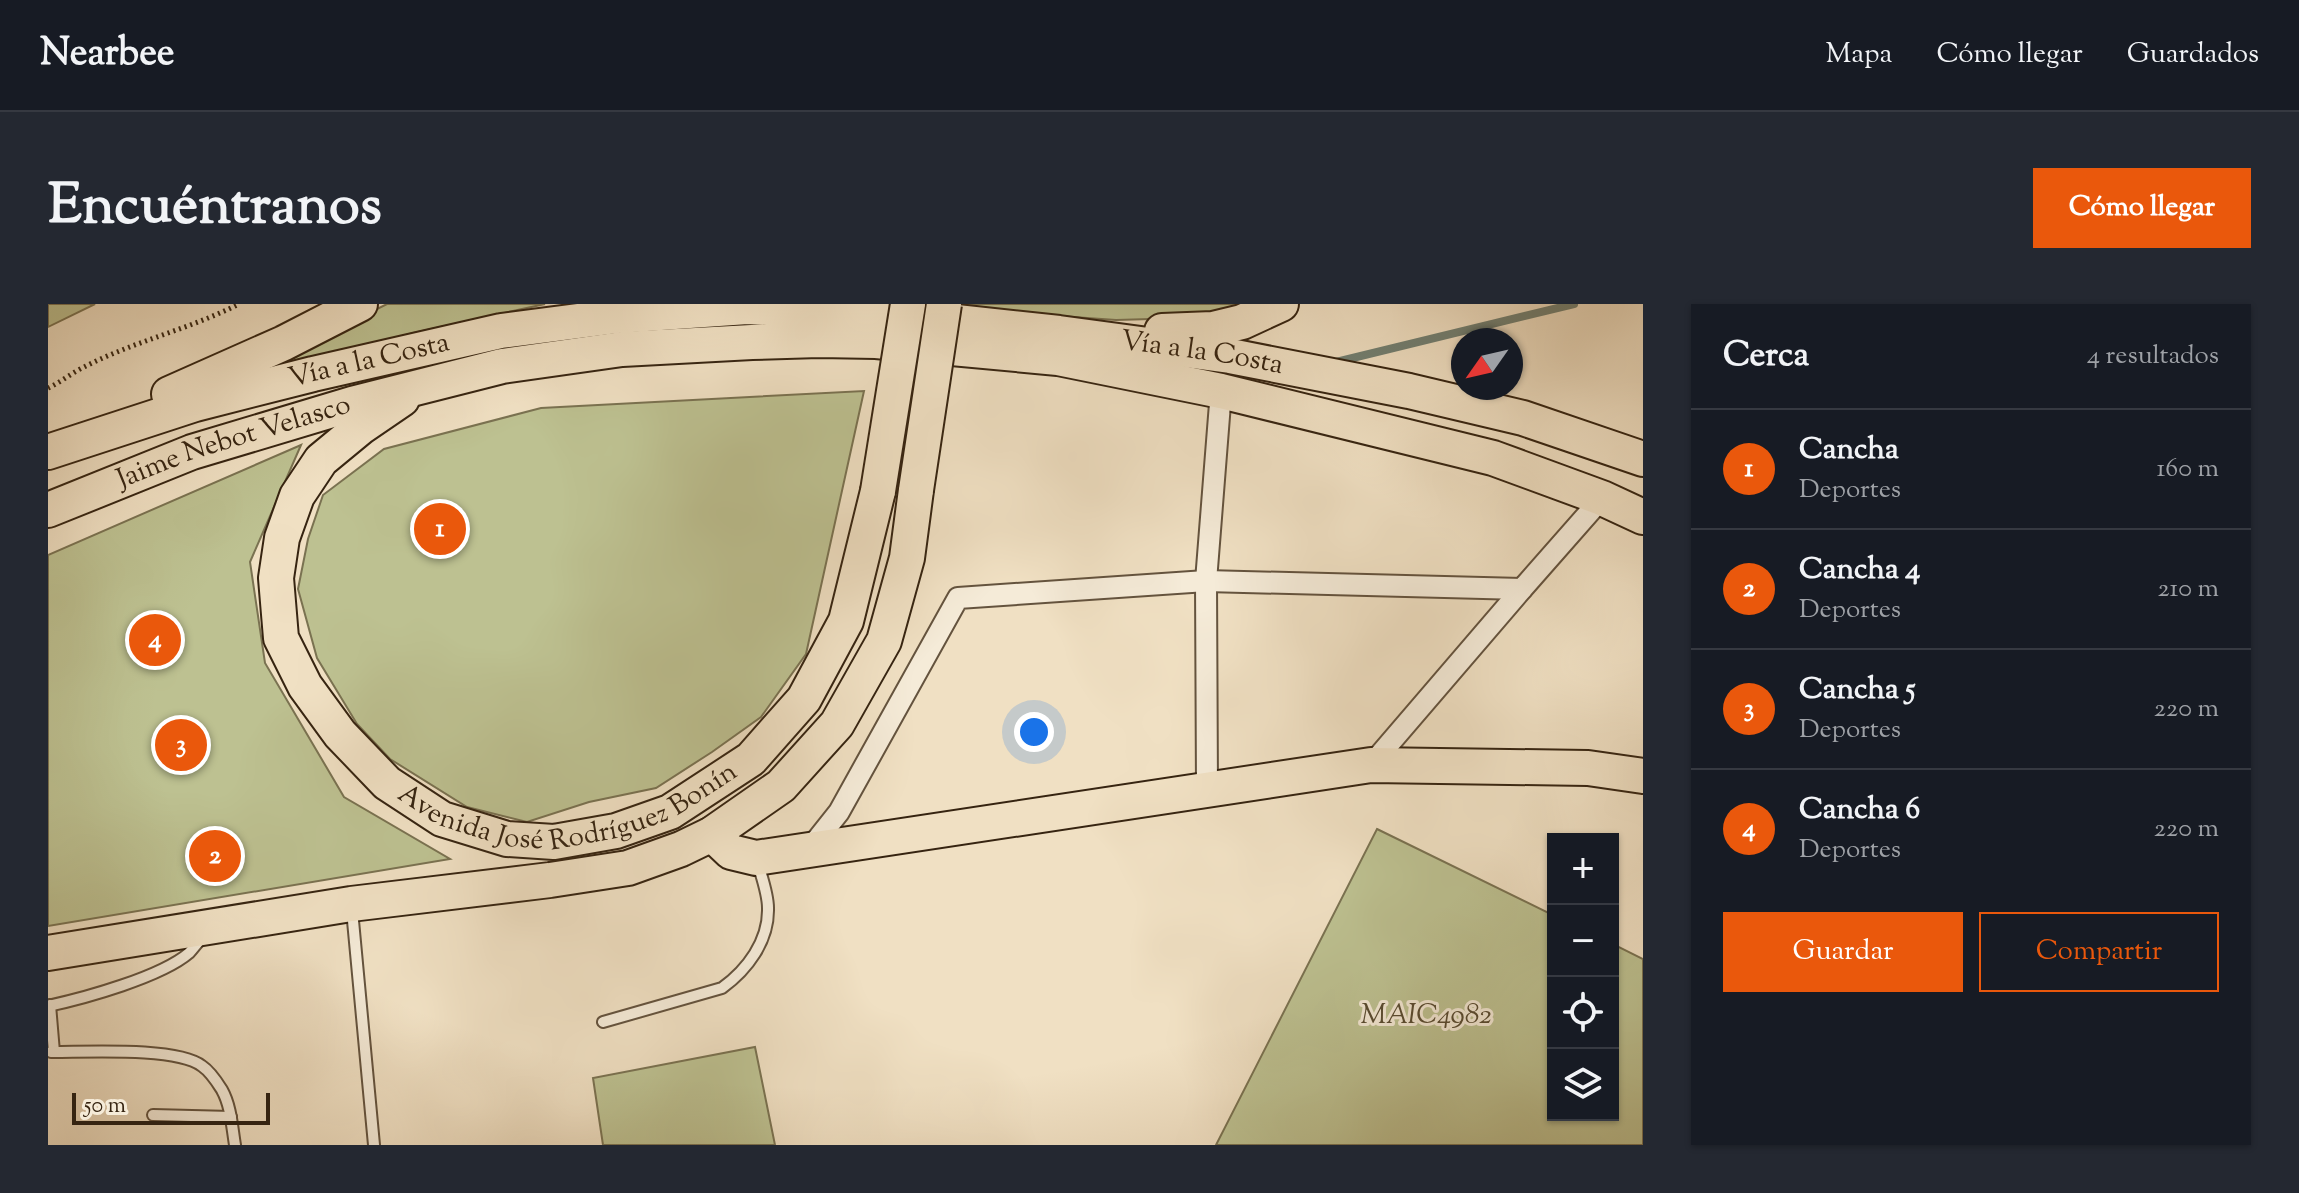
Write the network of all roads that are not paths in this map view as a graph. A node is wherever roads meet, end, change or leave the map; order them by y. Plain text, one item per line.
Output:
1 (360, 304) edge
2 (908, 304) edge
3 (944, 304) edge
4 (1281, 304) edge
5 (1059, 333) junction
6 (423, 385) junction
7 (1221, 391) junction
8 (48, 450) edge
9 (1643, 459) edge
10 (1602, 498) junction
11 (48, 510) edge
12 (1643, 517) edge
13 (1206, 581) junction
14 (1522, 589) junction
15 (1371, 765) junction
16 (1643, 776) edge
17 (1207, 790) junction
18 (712, 834) junction
19 (808, 851) junction
20 (756, 858) junction
21 (351, 904) junction
22 (214, 925) junction
23 (48, 953) edge
24 (49, 1006) edge
25 (603, 1022) dead end
26 (51, 1052) edge
27 (153, 1115) dead end
28 (231, 1117) junction
29 (235, 1145) edge
30 (374, 1145) edge

1 - 8 main road
2 - 6 main road, Avenida José Rodríguez Bonín, bridge
3 - 18 main road, Avenida José Rodríguez Bonín, bridge
4 - 5 main road
5 - 8 main road, Vía a la Costa
5 - 9 main road, Vía a la Costa
6 - 7 main road, Vía a la Costa
6 - 11 main road, Jaime Nebot Velasco
7 - 10 main road, Vía a la Costa
7 - 13 street
10 - 12 main road, Vía a la Costa
10 - 14 street
13 - 14 street
13 - 17 street
13 - 19 street
14 - 15 street
15 - 16 main road
15 - 17 main road
17 - 19 main road
18 - 20 main road
18 - 21 main road, Avenida José Rodríguez Bonín
19 - 20 main road
20 - 25 lane
21 - 22 main road, Avenida José Rodríguez Bonín
21 - 30 lane
22 - 23 main road, Avenida José Rodríguez Bonín
22 - 24 lane
24 - 26 lane
26 - 28 lane
27 - 28 lane
28 - 29 lane

